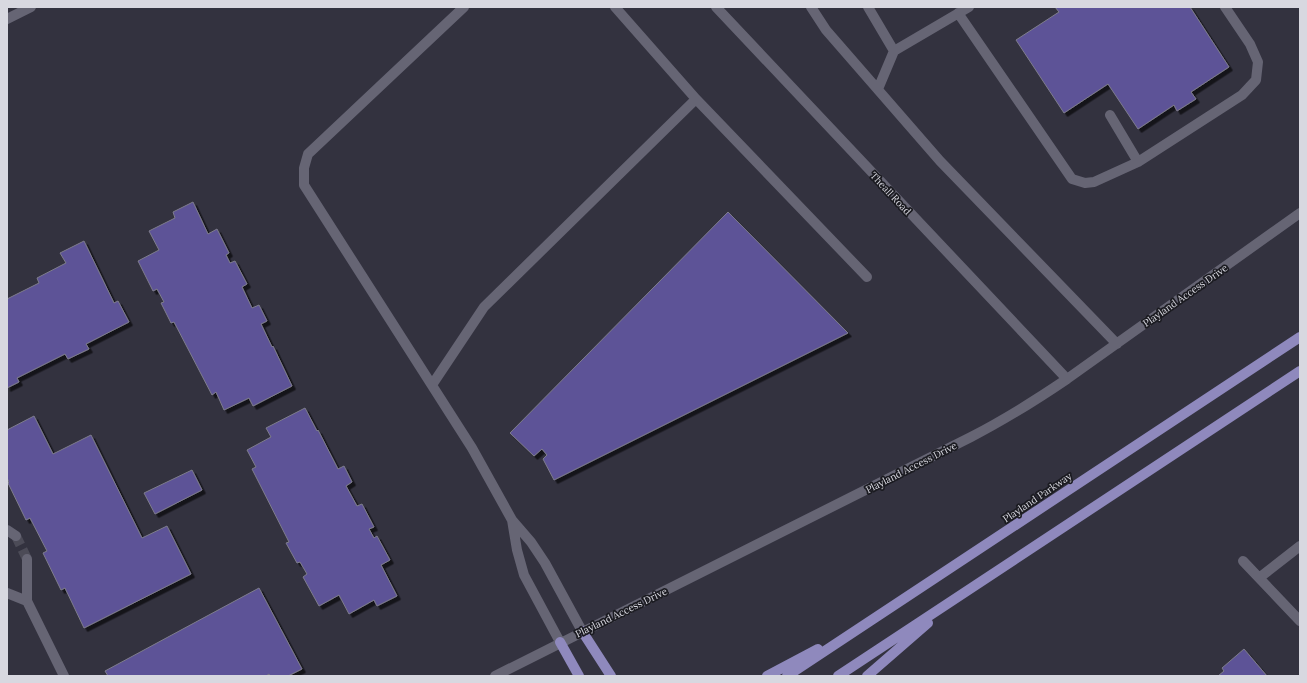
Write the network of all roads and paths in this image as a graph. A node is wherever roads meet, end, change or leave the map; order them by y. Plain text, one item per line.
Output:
1 (31, 7) edge
2 (464, 7) edge
3 (615, 7) edge
4 (716, 7) edge
5 (811, 7) edge
6 (868, 7) edge
7 (969, 7) edge
8 (1225, 7) edge
9 (958, 14) junction
10 (7, 19) edge
11 (894, 51) junction
12 (878, 89) junction
13 (696, 99) junction
14 (1110, 116) dead end
15 (1138, 162) junction
16 (1300, 213) edge
17 (867, 277) dead end
18 (1300, 337) edge
19 (1117, 344) junction
20 (1300, 371) edge
21 (1066, 379) junction
22 (432, 385) junction
23 (512, 520) junction
24 (7, 530) edge
25 (16, 536) tunnel mouth
26 (1300, 546) edge
27 (27, 559) tunnel mouth
28 (1243, 561) dead end
29 (1259, 578) junction
30 (7, 593) edge
31 (957, 598) junction
32 (27, 601) junction
33 (873, 620) junction
34 (1300, 621) edge
35 (582, 631) junction
36 (560, 642) junction
37 (64, 676) edge
38 (495, 676) edge
39 (579, 676) edge
40 (611, 676) edge
41 (767, 676) edge
42 (787, 676) edge
43 (838, 676) edge
44 (867, 676) edge

1 - 10 street
2 - 22 street
3 - 13 street
4 - 21 street, Theall Road
5 - 12 street
6 - 11 street
7 - 9 street
8 - 15 street
9 - 11 street
9 - 15 street
11 - 12 street
12 - 19 street
13 - 17 street
13 - 22 street
14 - 15 street
16 - 19 street, Playland Access Drive
18 - 33 main road, Playland Parkway
19 - 21 street, Playland Access Drive
20 - 31 main road
21 - 35 street, Playland Access Drive
22 - 23 street
23 - 35 street
23 - 36 street
24 - 25 street
26 - 29 street
27 - 32 street
28 - 29 street
29 - 34 street
30 - 32 street
31 - 43 main road
31 - 44 main road
32 - 37 street
33 - 41 main road
33 - 42 main road, Playland Parkway
35 - 36 street, Playland Access Drive
35 - 40 main road
36 - 38 street, Playland Access Drive
36 - 39 main road

